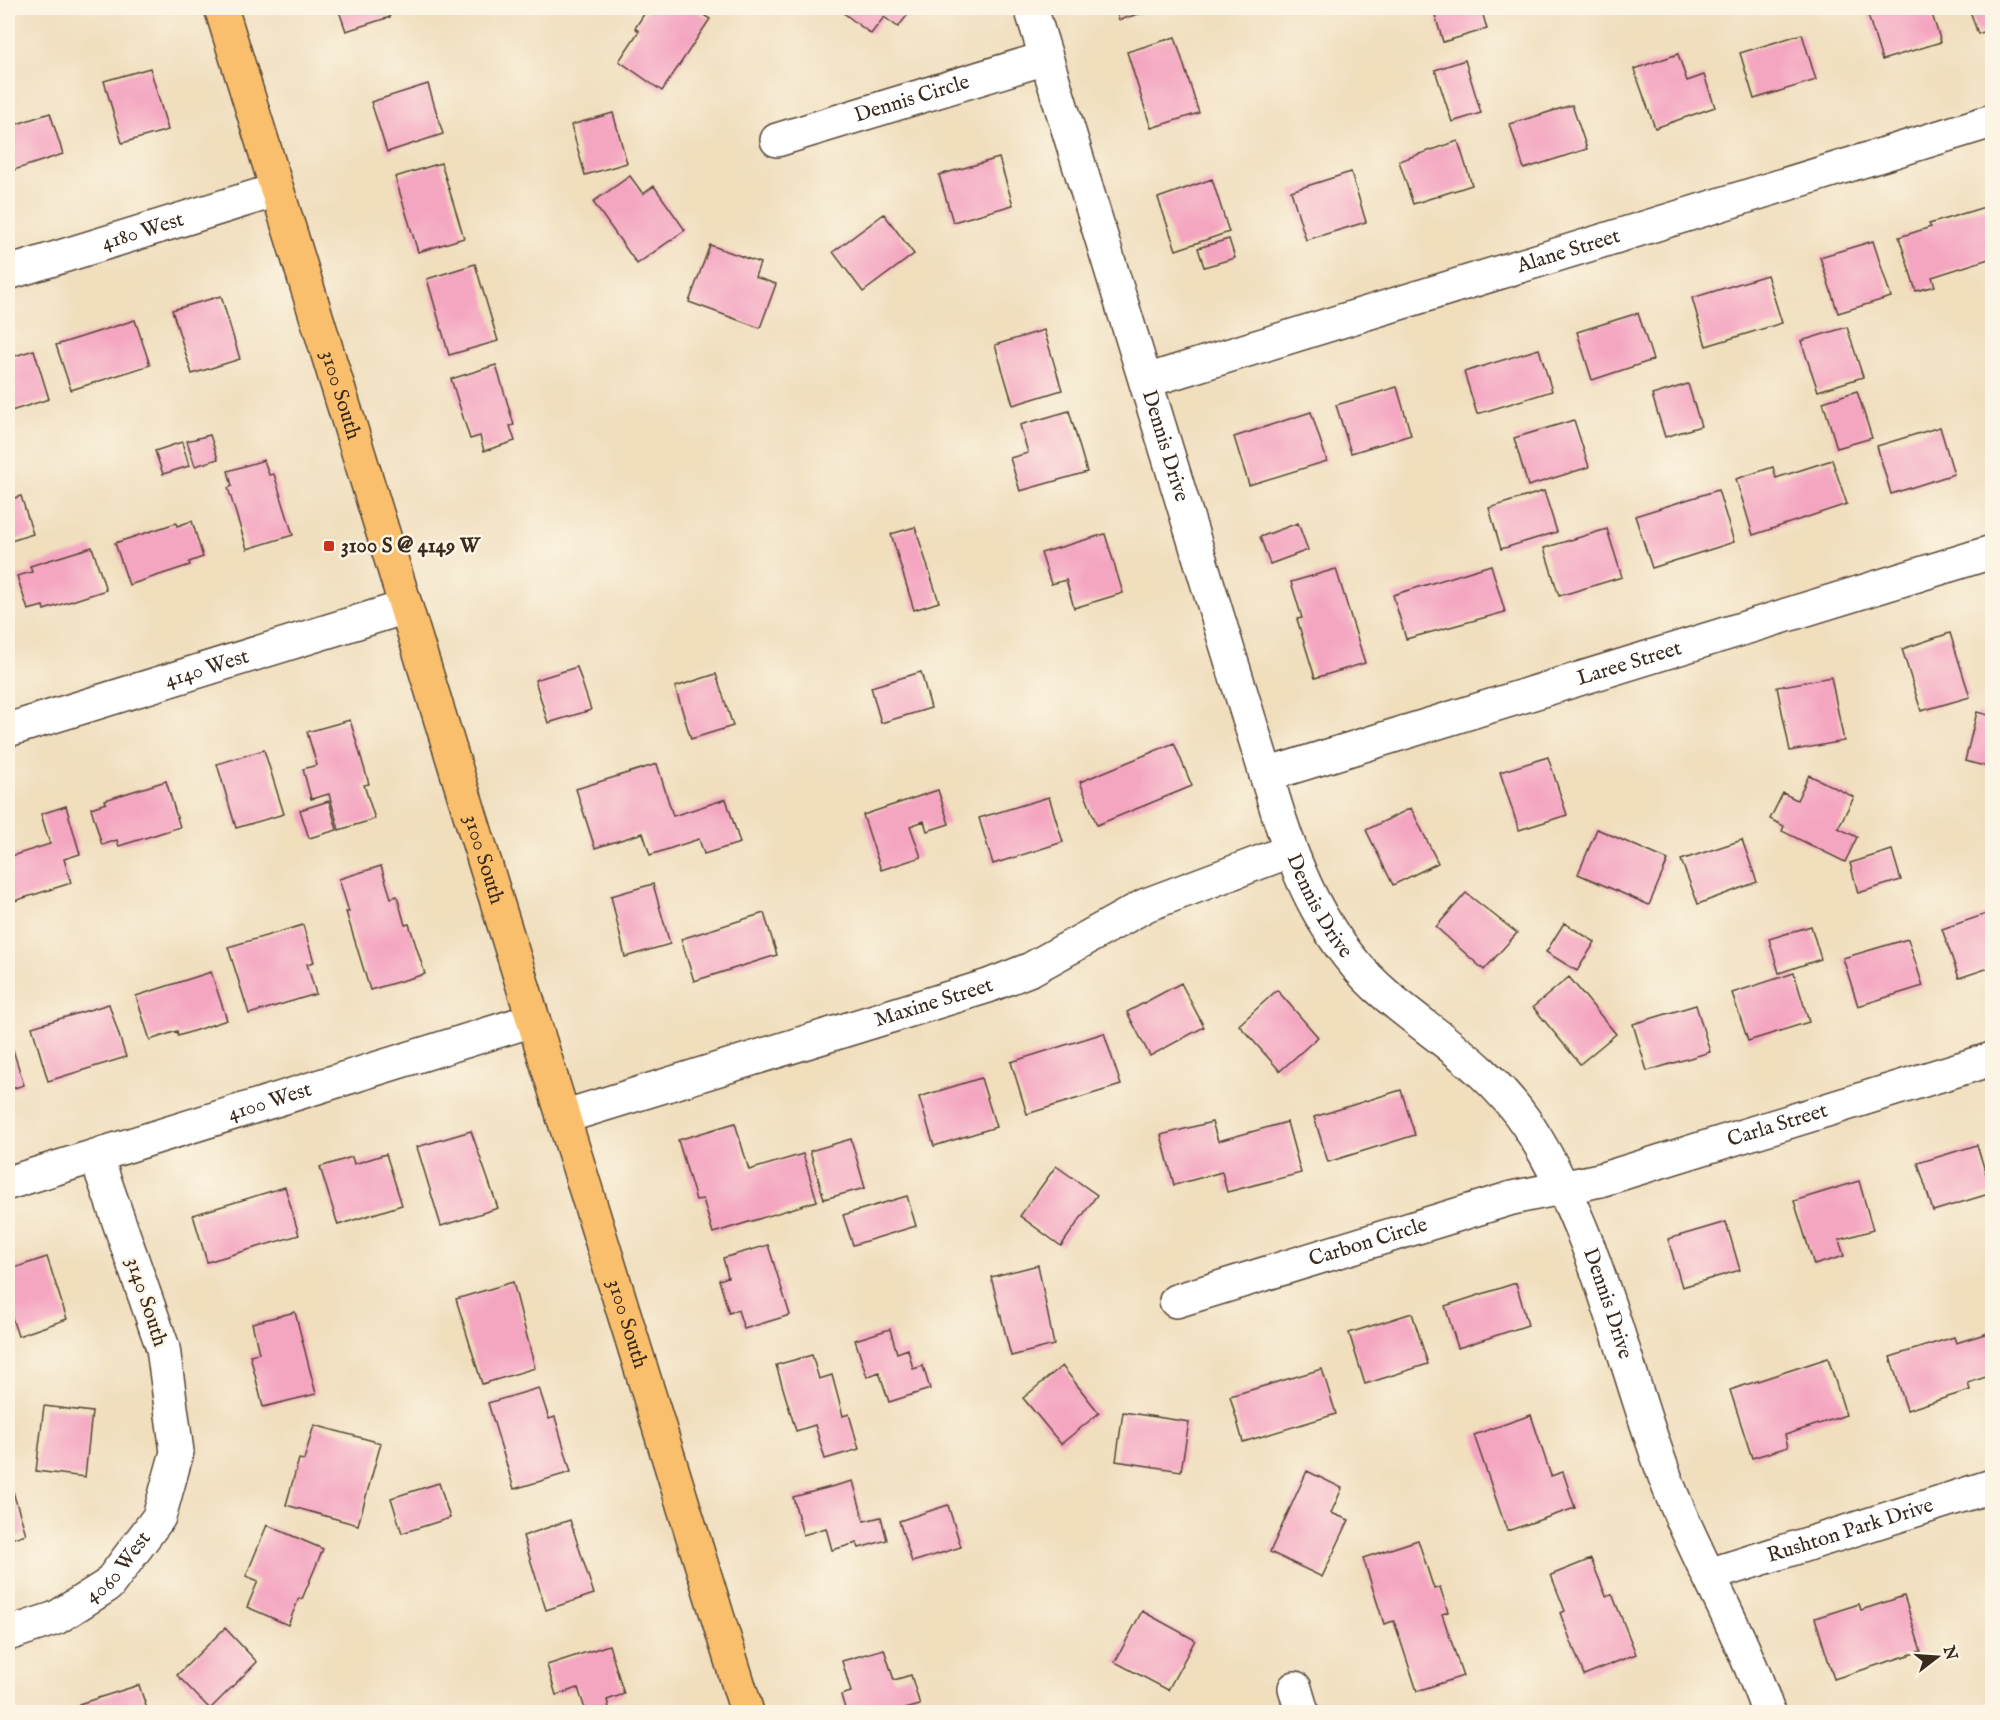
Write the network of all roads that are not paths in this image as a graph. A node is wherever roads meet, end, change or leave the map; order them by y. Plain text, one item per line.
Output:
1 (221, 8) edge
2 (1031, 8) edge
3 (1046, 58) junction
4 (1992, 121) edge
5 (777, 140) dead end
6 (277, 190) junction
7 (8, 273) edge
8 (1146, 381) junction
9 (1992, 552) edge
10 (406, 607) junction
11 (8, 730) edge
12 (1266, 775) junction
13 (1290, 851) junction
14 (533, 1020) junction
15 (1992, 1059) edge
16 (563, 1117) junction
17 (96, 1156) junction
18 (8, 1183) edge
19 (1563, 1187) junction
20 (1176, 1301) dead end
21 (177, 1452) joint
22 (1992, 1486) edge
23 (1709, 1575) junction
24 (8, 1634) edge
25 (747, 1713) edge
26 (1768, 1713) edge

1 - 6 main road, 3100 South
2 - 3 street, Dennis Drive
3 - 5 street, Dennis Circle
3 - 8 street, Dennis Drive
4 - 8 street, Alane Street
6 - 7 street, 4180 West
6 - 10 main road, 3100 South
8 - 12 street, Dennis Drive
9 - 12 street, Laree Street
10 - 11 street, 4140 West
10 - 14 main road, 3100 South
12 - 13 street, Dennis Drive
13 - 16 street, Maxine Street
13 - 19 street, Dennis Drive
14 - 16 main road, 3100 South
14 - 17 street, 4100 West
15 - 19 street, Carla Street
16 - 25 main road, 3100 South
17 - 18 street, 4100 West
17 - 21 street, 3140 South
19 - 20 street, Carbon Circle
19 - 23 street, Dennis Drive
21 - 24 street, 4060 West
22 - 23 street, Rushton Park Drive
23 - 26 street, Dennis Drive

